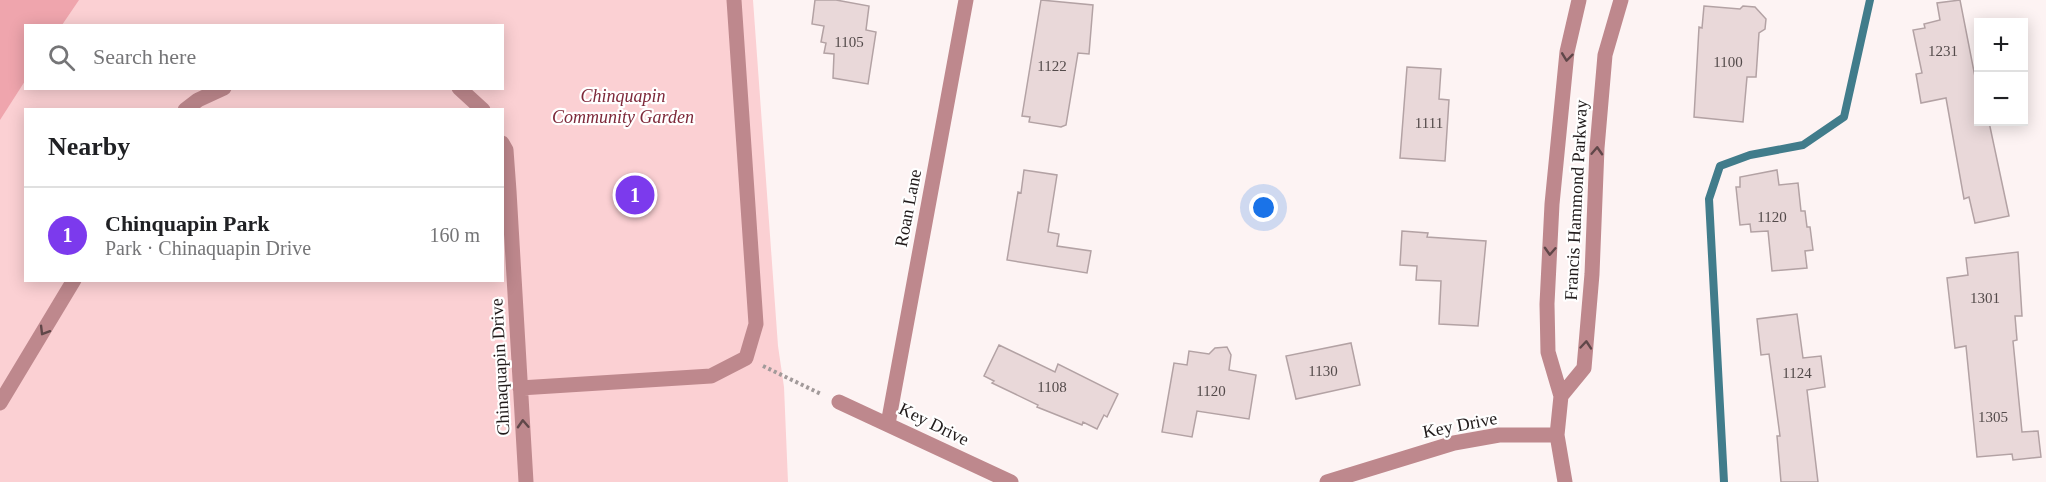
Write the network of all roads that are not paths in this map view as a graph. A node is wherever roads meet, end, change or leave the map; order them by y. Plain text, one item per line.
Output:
1 (734, 0) edge
2 (966, 0) edge
3 (1579, 0) edge
4 (1621, 0) edge
5 (220, 90) edge
6 (461, 90) edge
7 (188, 108) edge
8 (481, 108) edge
9 (504, 146) edge
10 (73, 282) edge
11 (520, 388) junction
12 (1561, 396) junction
13 (839, 402) road end
14 (0, 403) edge
15 (888, 424) junction
16 (1557, 435) junction
17 (526, 482) edge
18 (1011, 482) edge
19 (1327, 482) edge
20 (1565, 482) edge

1 - 11 street
2 - 15 street, Roan Lane
3 -> 12 street, Francis Hammond Parkway
12 -> 4 street, Francis Hammond Parkway
5 - 7 street
6 - 8 street
9 - 11 street, Chinaquapin Drive
10 -> 14 street
17 -> 11 street, Chinaquapin Drive
12 - 16 street, Francis Hammond Parkway
13 - 15 street, Key Drive
15 - 18 street, Key Drive
16 - 19 street, Key Drive
16 - 20 street

